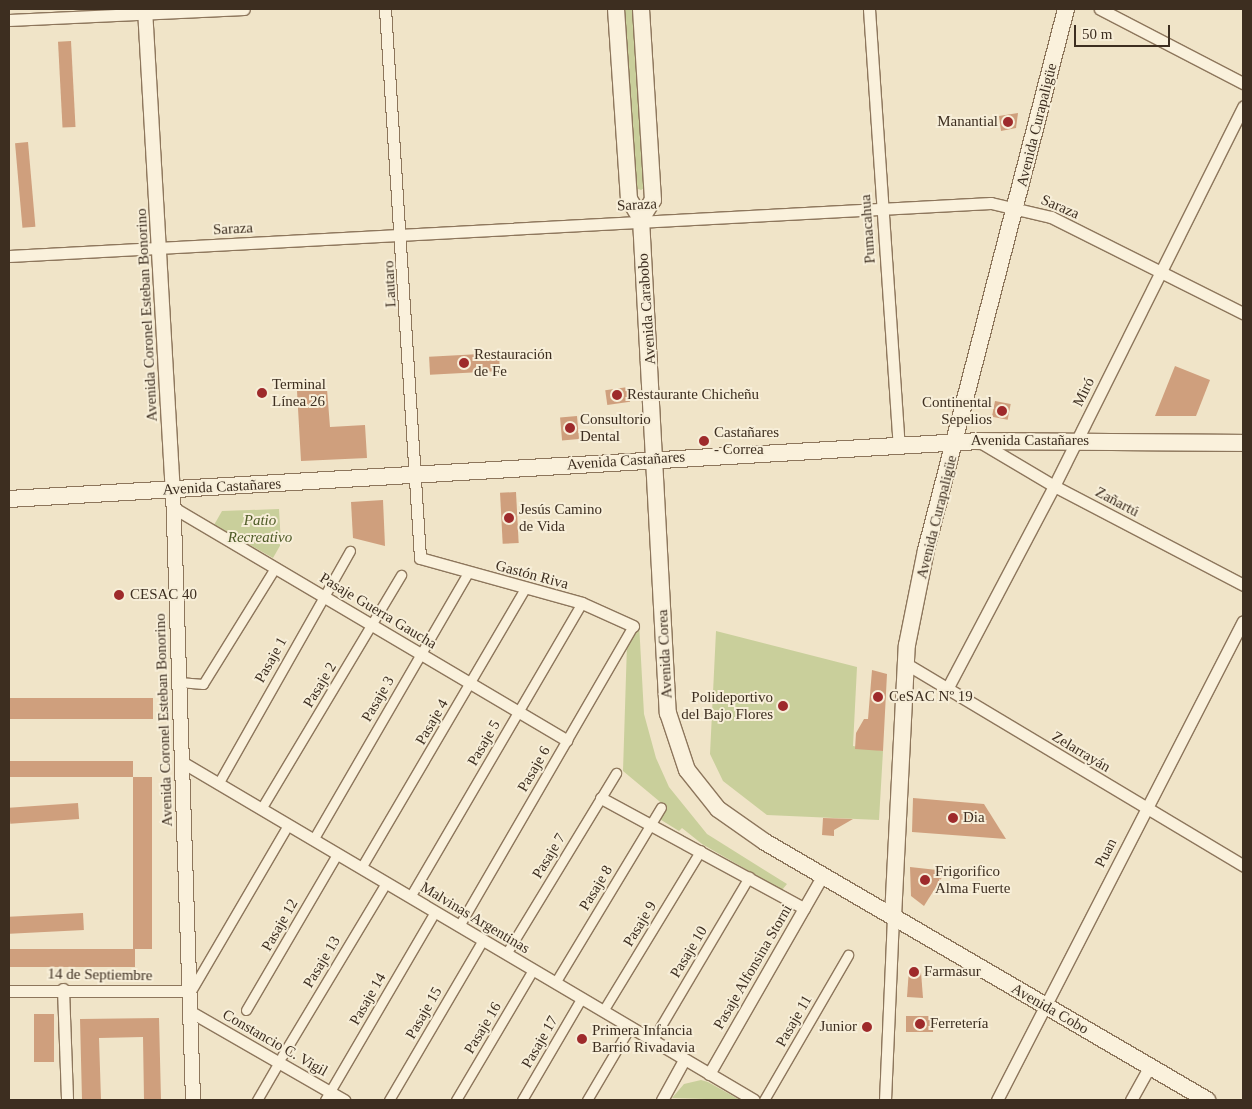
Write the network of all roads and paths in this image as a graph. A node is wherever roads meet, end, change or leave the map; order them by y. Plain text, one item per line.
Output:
1 (244, 9) edge
2 (385, 9) edge
3 (616, 9) edge
4 (641, 9) edge
5 (869, 9) edge
6 (1066, 9) edge
7 (1100, 9) edge
8 (145, 12) edge
9 (9, 20) edge
10 (1243, 83) edge
11 (1243, 107) edge
12 (1017, 206) junction
13 (882, 208) junction
14 (641, 219) junction
15 (403, 236) junction
16 (160, 247) junction
17 (9, 256) edge
18 (1160, 270) junction
19 (1243, 313) edge
20 (1077, 440) junction
21 (979, 441) junction
22 (956, 442) junction
23 (1243, 443) edge
24 (899, 446) junction
25 (656, 459) junction
26 (415, 476) junction
27 (1054, 486) junction
28 (173, 490) junction
29 (9, 499) edge
30 (174, 508) junction
31 (350, 551) dead end
32 (420, 558) joint
33 (275, 568) junction
34 (468, 573) junction
35 (401, 575) dead end
36 (1243, 585) edge
37 (525, 589) junction
38 (323, 596) junction
39 (582, 603) junction
40 (1243, 621) edge
41 (372, 625) junction
42 (633, 626) joint
43 (421, 654) junction
44 (905, 663) junction
45 (179, 682) junction
46 (470, 683) junction
47 (947, 689) junction
48 (519, 712) junction
49 (567, 740) junction
50 (182, 762) junction
51 (616, 773) dead end
52 (218, 784) junction
53 (601, 798) junction
54 (661, 807) dead end
55 (1146, 808) junction
56 (261, 809) junction
57 (288, 825) junction
58 (650, 826) junction
59 (313, 840) junction
60 (701, 850) junction
61 (337, 854) junction
62 (1243, 865) edge
63 (361, 868) junction
64 (823, 875) junction
65 (749, 878) junction
66 (386, 883) junction
67 (410, 897) junction
68 (804, 908) junction
69 (435, 912) junction
70 (893, 917) junction
71 (459, 926) junction
72 (483, 940) junction
73 (506, 954) junction
74 (848, 955) dead end
75 (534, 970) junction
76 (555, 983) junction
77 (63, 989) junction
78 (9, 990) edge
79 (190, 991) junction
80 (581, 999) junction
81 (1043, 1006) junction
82 (246, 1010) dead end
83 (603, 1011) junction
84 (191, 1012) junction
85 (630, 1027) junction
86 (652, 1041) junction
87 (280, 1059) junction
88 (684, 1060) junction
89 (1149, 1067) junction
90 (709, 1074) junction
91 (328, 1096) edge
92 (67, 1100) edge
93 (193, 1100) edge
94 (257, 1100) edge
95 (344, 1100) edge
96 (389, 1100) edge
97 (456, 1100) edge
98 (522, 1100) edge
99 (587, 1100) edge
100 (662, 1100) edge
101 (754, 1100) edge
102 (764, 1100) edge
103 (885, 1100) edge
104 (997, 1100) edge
105 (1132, 1100) edge
106 (1207, 1100) edge

1 - 8 street
2 - 15 street, Lautaro
3 - 14 main road, Avenida Carabobo
4 - 14 main road
5 - 13 street, Pumacahua
6 - 12 main road, Avenida Curapaligüe
7 - 10 street
8 - 9 street
8 - 16 street, Avenida Coronel Esteban Bonorino
11 - 18 street, Miró
12 - 13 street, Saraza
12 - 18 street, Saraza
12 - 22 main road, Avenida Curapaligüe
13 - 14 street, Saraza
13 - 24 street, Pumacahua
14 - 15 street, Saraza
14 - 25 main road, Avenida Carabobo
15 - 16 street, Saraza
15 - 26 street, Lautaro
16 - 17 street, Saraza
16 - 28 street, Avenida Coronel Esteban Bonorino
18 - 19 street, Saraza
18 - 20 street, Miró
20 - 21 main road, Avenida Castañares
20 - 23 main road, Avenida Castañares
20 - 27 street, Miró
21 - 22 main road, Avenida Castañares
21 - 27 street, Zañartú
22 - 24 main road, Avenida Castañares
22 - 44 main road, Avenida Curapaligüe
24 - 25 main road, Avenida Castañares
25 - 26 main road, Avenida Castañares
25 - 64 main road, Avenida Corea
26 - 28 main road, Avenida Castañares
26 - 32 street, Lautaro
27 - 36 street, Zañartú
27 - 47 street, Miró
28 - 29 main road, Avenida Castañares
28 - 30 street, Avenida Coronel Esteban Bonorino
30 - 33 street, Pasaje Guerra Gaucha
30 - 45 street, Avenida Coronel Esteban Bonorino
31 - 38 street, Pasaje 1
32 - 34 street, Gastón Riva
33 - 38 street, Pasaje Guerra Gaucha
33 - 45 street
34 - 37 street, Gastón Riva
34 - 43 street, Pasaje 3
35 - 41 street, Pasaje 2
37 - 39 street, Gastón Riva
37 - 46 street, Pasaje 4
38 - 41 street, Pasaje Guerra Gaucha
38 - 52 street, Pasaje 1
39 - 42 street, Gastón Riva
39 - 48 street, Pasaje 5
40 - 55 street, Puan
41 - 43 street, Pasaje Guerra Gaucha
41 - 56 street, Pasaje 2
42 - 49 street, Pasaje 6
43 - 46 street, Pasaje Guerra Gaucha
43 - 59 street, Pasaje 3
44 - 47 street, Zelarrayán
44 - 70 main road, Avenida Curapaligüe
45 - 50 street, Avenida Coronel Esteban Bonorino
46 - 48 street, Pasaje Guerra Gaucha
46 - 63 street, Pasaje 4
47 - 55 street, Zelarrayán
48 - 49 street, Pasaje Guerra Gaucha
48 - 67 street, Pasaje 5
49 - 71 street, Pasaje 6
50 - 52 street, Malvinas Argentinas
50 - 79 street, Avenida Coronel Esteban Bonorino
51 - 53 street, Pasaje 7
52 - 56 street, Malvinas Argentinas
53 - 58 street
53 - 73 street, Pasaje 7
54 - 58 street, Pasaje 8
55 - 62 street, Zelarrayán
55 - 81 street, Puan
56 - 57 street, Malvinas Argentinas
57 - 59 street, Malvinas Argentinas
57 - 79 street
58 - 60 street
58 - 76 street, Pasaje 8
59 - 61 street, Malvinas Argentinas
60 - 65 street
60 - 83 street, Pasaje 9
61 - 63 street, Malvinas Argentinas
61 - 82 street, Pasaje 12
63 - 66 street, Malvinas Argentinas
64 - 68 street, Pasaje Alfonsina Storni
64 - 70 main road, Avenida Corea
65 - 68 street
65 - 86 street, Pasaje 10
66 - 67 street, Malvinas Argentinas
66 - 87 street, Pasaje 13
67 - 69 street, Malvinas Argentinas
68 - 90 street, Pasaje Alfonsina Storni
69 - 71 street, Malvinas Argentinas
69 - 91 street, Pasaje 14
70 - 81 main road, Avenida Cobo
70 - 103 street
71 - 72 street, Malvinas Argentinas
72 - 73 street, Malvinas Argentinas
72 - 96 street, Pasaje 15
73 - 75 street, Malvinas Argentinas
74 - 102 street, Pasaje 11
75 - 76 street, Malvinas Argentinas
75 - 97 street, Pasaje 16
76 - 80 street, Malvinas Argentinas
77 - 78 street, 14 de Septiembre
77 - 79 street, 14 de Septiembre
77 - 92 street
79 - 84 street, Avenida Coronel Esteban Bonorino
80 - 83 street, Malvinas Argentinas
80 - 98 street, Pasaje 17
81 - 89 main road, Avenida Cobo
81 - 104 street, Puan
83 - 85 street, Malvinas Argentinas
84 - 87 street, Constancio C. Vigil
84 - 93 street, Avenida Coronel Esteban Bonorino
85 - 86 street, Malvinas Argentinas
85 - 99 street
86 - 88 street, Malvinas Argentinas
87 - 91 street, Constancio C. Vigil
87 - 94 street, Pasaje 13
88 - 90 street, Malvinas Argentinas
88 - 100 street
89 - 105 street
89 - 106 main road, Avenida Cobo
90 - 101 street, Malvinas Argentinas
91 - 95 street, Constancio C. Vigil

